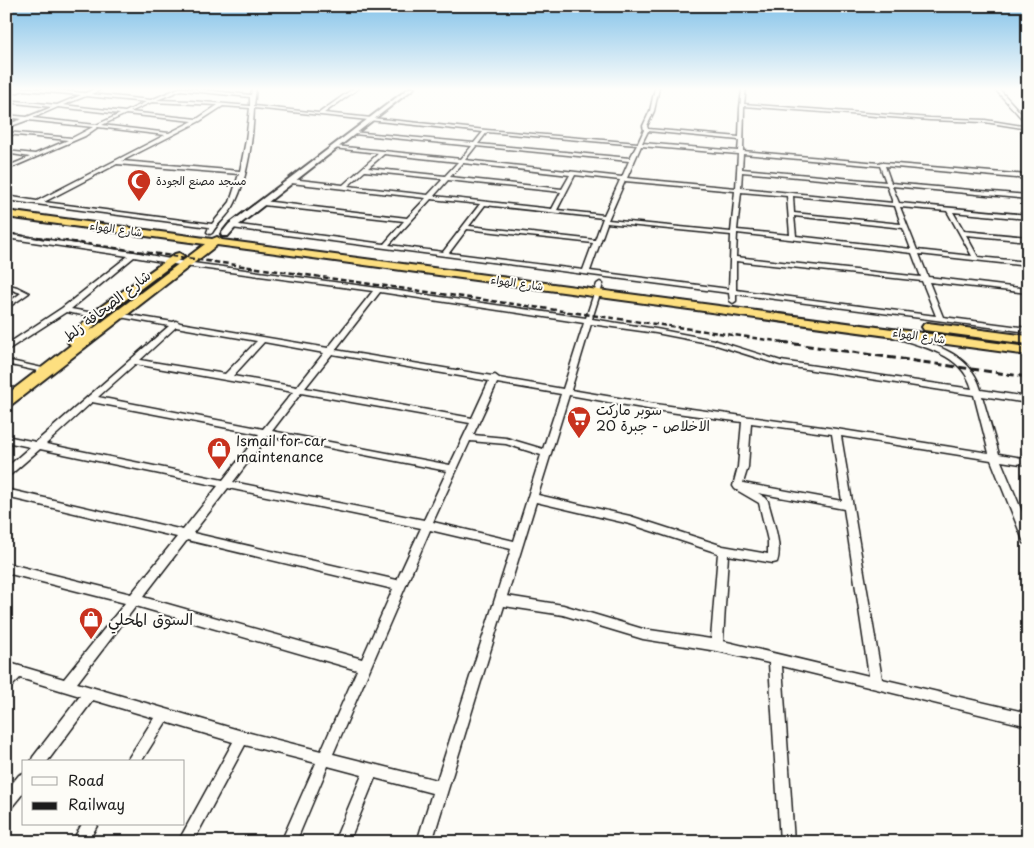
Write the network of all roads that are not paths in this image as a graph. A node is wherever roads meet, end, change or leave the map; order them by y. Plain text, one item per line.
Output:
1 (94, 128) edge
2 (111, 128) edge
3 (182, 128) edge
4 (249, 128) edge
5 (361, 128) edge
6 (453, 128) edge
7 (742, 128) edge
8 (646, 130) joint
9 (486, 131) junction
10 (6, 133) edge
11 (354, 133) junction
12 (168, 134) junction
13 (741, 139) junction
14 (73, 140) junction
15 (639, 143) junction
16 (475, 145) junction
17 (335, 147) junction
18 (6, 152) edge
19 (383, 152) junction
20 (741, 152) junction
21 (37, 156) junction
22 (631, 160) junction
23 (462, 161) junction
24 (115, 162) junction
25 (881, 164) junction
26 (6, 169) edge
27 (365, 169) junction
28 (740, 170) junction
29 (241, 173) junction
30 (574, 174) junction
31 (1025, 176) edge
32 (447, 178) junction
33 (624, 179) junction
34 (291, 181) junction
35 (888, 184) junction
36 (1028, 184) edge
37 (344, 187) junction
38 (564, 191) junction
39 (738, 191) junction
40 (790, 195) junction
41 (429, 197) junction
42 (1028, 197) edge
43 (6, 198) edge
44 (9, 202) edge
45 (39, 202) junction
46 (263, 203) junction
47 (483, 204) junction
48 (895, 204) junction
49 (949, 210) junction
50 (553, 212) junction
51 (6, 214) edge
52 (792, 214) junction
53 (1028, 217) edge
54 (606, 219) junction
55 (410, 220) junction
56 (904, 226) junction
57 (465, 227) junction
58 (228, 230) junction
59 (962, 232) junction
60 (735, 233) junction
61 (212, 234) junction
62 (6, 236) edge
63 (793, 237) junction
64 (1028, 239) edge
65 (198, 240) junction
66 (597, 242) junction
67 (385, 246) junction
68 (913, 251) junction
69 (134, 254) junction
70 (445, 254) junction
71 (976, 258) junction
72 (734, 259) junction
73 (179, 263) junction
74 (1028, 264) edge
75 (586, 272) junction
76 (924, 279) junction
77 (6, 286) edge
78 (599, 288) junction
79 (378, 290) junction
80 (1028, 291) edge
81 (733, 296) junction
82 (6, 307) edge
83 (65, 310) junction
84 (120, 315) junction
85 (96, 316) junction
86 (940, 318) junction
87 (588, 321) junction
88 (176, 323) junction
89 (883, 330) junction
90 (1028, 330) edge
91 (263, 339) junction
92 (1028, 340) edge
93 (6, 349) edge
94 (330, 350) junction
95 (1028, 353) edge
96 (6, 362) edge
97 (134, 362) junction
98 (43, 370) junction
99 (226, 378) junction
100 (495, 378) junction
101 (298, 391) junction
102 (565, 391) junction
103 (976, 392) junction
104 (6, 394) edge
105 (92, 399) junction
106 (1028, 400) edge
107 (6, 402) edge
108 (747, 419) junction
109 (475, 421) junction
110 (836, 432) junction
111 (264, 433) junction
112 (468, 438) junction
113 (6, 439) edge
114 (40, 445) junction
115 (545, 453) junction
116 (995, 457) junction
117 (1028, 462) edge
118 (454, 469) junction
119 (6, 474) edge
120 (224, 484) junction
121 (738, 486) junction
122 (6, 493) edge
123 (532, 497) junction
124 (848, 506) junction
125 (427, 526) junction
126 (184, 536) junction
127 (1028, 540) edge
128 (517, 546) junction
129 (723, 550) junction
130 (6, 568) edge
131 (401, 586) junction
132 (134, 600) junction
133 (500, 600) junction
134 (717, 646) junction
135 (775, 660) junction
136 (365, 666) junction
137 (12, 669) edge
138 (6, 684) edge
139 (877, 684) junction
140 (67, 685) junction
141 (90, 693) junction
142 (164, 714) junction
143 (1028, 720) edge
144 (242, 738) junction
145 (325, 758) junction
146 (40, 760) edge
147 (134, 760) edge
148 (371, 770) junction
149 (22, 783) edge
150 (442, 788) junction
151 (6, 803) edge
152 (90, 826) edge
153 (79, 842) edge
154 (185, 842) edge
155 (288, 842) edge
156 (341, 842) edge
157 (424, 842) edge
158 (787, 842) edge

1 - 14 street
2 - 12 street
3 - 12 street
4 - 29 street
5 - 11 street
6 - 9 street
7 - 13 street
8 - 13 street
8 - 15 street
9 - 15 street
9 - 16 street
10 - 14 street
11 - 16 street
11 - 17 street
12 - 24 street
13 - 20 street
14 - 21 street
15 - 20 street
15 - 22 street
16 - 22 street
16 - 23 street
17 - 19 street
17 - 34 street
18 - 21 street
19 - 23 street
19 - 27 street
20 - 25 street
20 - 28 street
21 - 26 street
22 - 33 street
23 - 30 street
23 - 32 street
24 - 29 street
24 - 45 street
25 - 31 street
25 - 35 street
27 - 32 street
27 - 37 street
28 - 35 street
28 - 39 street
29 - 61 street
30 - 33 street
30 - 38 street
31 - 36 street
32 - 38 street
32 - 41 street
33 - 39 street
33 - 54 street
34 - 37 street
34 - 46 street
35 - 42 street
35 - 48 street
37 - 41 street
38 - 50 street
39 - 40 street
39 - 60 street
40 - 48 street
40 - 52 street
41 - 47 street
41 - 55 street
43 - 44 street
44 - 45 street
44 - 61 highway, شارع الهواء
45 - 61 street
46 - 55 street
46 - 58 street
47 - 50 street
47 - 57 street
48 - 49 street
48 - 56 street
49 - 53 street
49 - 59 street
50 - 54 street
51 - 65 highway, شارع الهواء
52 - 56 street
52 - 63 street
54 - 60 street
54 - 66 street
55 - 67 street
56 - 68 street
57 - 66 street
57 - 70 street
58 - 61 highway, شارع الصحافة زلط
58 - 67 street
58 - 78 highway, شارع الهواء
59 - 64 street
59 - 71 street
60 - 63 street
60 - 72 street
61 - 65 highway, شارع الصحافة زلط
61 - 73 highway, شارع الصحافة زلط
61 - 78 highway, شارع الهواء
62 - 69 street
63 - 68 street
65 - 73 highway, شارع الصحافة زلط
66 - 75 street
67 - 70 street
68 - 71 street
68 - 76 street
69 - 73 street
69 - 83 street
70 - 75 street
71 - 74 street
72 - 76 street
72 - 81 street
73 - 79 street
73 - 84 highway, شارع الصحافة زلط
73 - 85 highway, شارع الصحافة زلط
75 - 81 street
76 - 80 street
76 - 86 street
77 - 82 street
78 - 81 highway, شارع الهواء
78 - 87 street
78 - 89 highway, شارع الهواء
79 - 87 street
79 - 94 street
81 - 86 street
81 - 92 highway, شارع الهواء
83 - 85 street
83 - 93 street
84 - 88 street
84 - 98 highway, شارع الصحافة زلط
85 - 98 highway, شارع الصحافة زلط
86 - 90 street
87 - 102 street
87 - 103 street
88 - 91 street
88 - 97 street
89 - 95 highway, شارع الهواء
89 - 103 street
91 - 94 street
91 - 99 street
94 - 100 street
94 - 101 street
96 - 98 street
97 - 99 street
97 - 105 street
98 - 104 highway, شارع الصحافة زلط
98 - 107 highway, شارع الصحافة زلط
99 - 101 street
100 - 102 street
100 - 109 street
101 - 109 street
101 - 111 street
102 - 108 street
102 - 115 street
103 - 106 street
103 - 116 street
105 - 111 street
105 - 114 street
108 - 110 street
108 - 121 street
109 - 112 street
110 - 116 street
110 - 124 street
111 - 118 street
111 - 120 street
112 - 115 street
112 - 118 street
113 - 114 street
114 - 119 street
114 - 120 street
115 - 123 street
116 - 117 street
116 - 127 street
118 - 125 street
120 - 125 street
120 - 126 street
121 - 124 street
121 - 129 street
122 - 126 street
123 - 128 street
123 - 129 street
124 - 139 street
125 - 128 street
125 - 131 street
126 - 131 street
126 - 132 street
128 - 133 street
129 - 134 street
130 - 132 street
131 - 136 street
132 - 136 street
132 - 140 street
133 - 134 street
133 - 150 street
134 - 135 street
135 - 139 street
135 - 158 street
136 - 145 street
137 - 138 street
137 - 140 street
139 - 143 street
140 - 141 street
141 - 142 street
141 - 146 street
142 - 144 street
142 - 147 street
144 - 145 street
144 - 154 street
145 - 148 street
145 - 155 street
148 - 150 street
148 - 156 street
149 - 151 street
150 - 157 street
152 - 153 street

